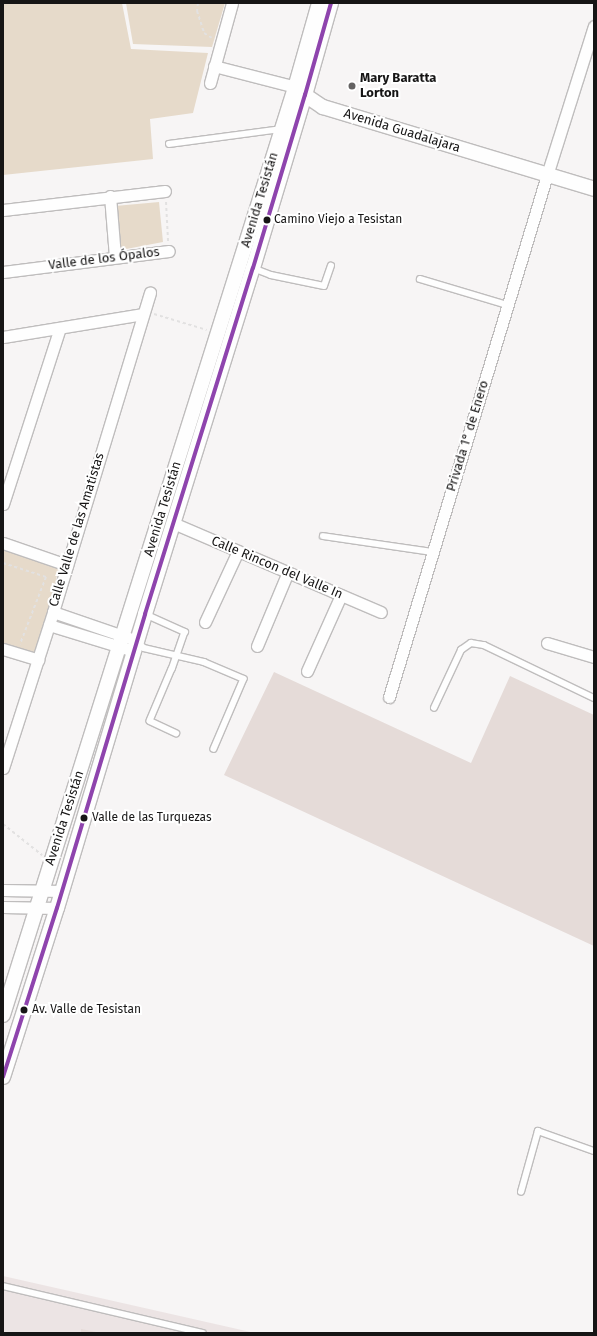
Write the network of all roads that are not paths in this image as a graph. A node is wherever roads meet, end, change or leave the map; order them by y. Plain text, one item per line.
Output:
1 (232, 3) edge
2 (319, 3) edge
3 (331, 3) edge
4 (594, 26) edge
5 (214, 66) junction
6 (210, 83) dead end
7 (300, 92) junction
8 (282, 129) junction
9 (169, 144) dead end
10 (547, 175) junction
11 (594, 189) edge
12 (165, 190) road end
13 (110, 196) junction
14 (3, 210) edge
15 (169, 250) road end
16 (115, 257) junction
17 (331, 266) dead end
18 (253, 268) junction
19 (3, 272) edge
20 (420, 279) dead end
21 (150, 292) dead end
22 (508, 305) junction
23 (142, 314) junction
24 (60, 328) junction
25 (3, 337) edge
26 (3, 504) edge
27 (173, 524) junction
28 (323, 536) dead end
29 (3, 543) edge
30 (238, 551) junction
31 (433, 552) junction
32 (67, 565) junction
33 (288, 572) junction
34 (341, 595) junction
35 (53, 612) junction
36 (381, 612) dead end
37 (145, 614) junction
38 (205, 622) dead end
39 (49, 625) junction
40 (121, 641) junction
41 (547, 643) dead end
42 (138, 646) junction
43 (257, 646) dead end
44 (3, 649) edge
45 (594, 656) edge
46 (177, 657) junction
47 (38, 660) junction
48 (307, 671) dead end
49 (388, 698) dead end
50 (594, 698) edge
51 (434, 708) dead end
52 (176, 733) dead end
53 (214, 750) dead end
54 (3, 768) edge
55 (3, 890) edge
56 (41, 891) junction
57 (62, 891) junction
58 (3, 907) edge
59 (36, 908) junction
60 (57, 908) junction
61 (3, 1015) edge
62 (3, 1077) edge
63 (594, 1151) edge
64 (520, 1192) dead end
65 (3, 1286) edge
66 (203, 1333) edge

1 - 5 street
2 - 7 street, Avenida Tesistán
3 - 7 street, Avenida Tesistán
4 - 10 street, Privada 1° de Enero
5 - 6 street
5 - 7 street, Avenida Guadalajara
7 - 8 street, Avenida Tesistán
7 - 10 street, Avenida Guadalajara
7 - 18 street, Avenida Tesistán
8 - 9 lane
8 - 40 street, Avenida Tesistán
10 - 11 street, Avenida Guadalajara
10 - 22 street, Privada 1° de Enero
12 - 13 street
13 - 14 street
13 - 16 street
15 - 16 street, Valle de los Ópalos
16 - 19 street, Valle de los Ópalos
17 - 18 lane
18 - 27 street, Avenida Tesistán
20 - 22 lane
21 - 23 street, Calle Valle de las Amatistas
22 - 31 street, Privada 1° de Enero
23 - 24 street
23 - 32 street, Calle Valle de las Amatistas
24 - 25 street
24 - 26 street
27 - 30 street, Calle Rincon del Valle In
27 - 37 street, Avenida Tesistán
28 - 31 lane
29 - 32 street
30 - 33 street, Calle Rincon del Valle In
30 - 38 street
31 - 49 street, Privada 1° de Enero
32 - 35 street, Calle Valle de las Amatistas
33 - 34 street, Calle Rincon del Valle In
33 - 43 street
34 - 36 street, Calle Rincon del Valle In
34 - 48 street
35 - 39 street, Calle Valle de las Amatistas
35 - 40 street
37 - 42 street, Avenida Tesistán
37 - 46 lane
39 - 40 street
39 - 47 street, Calle Valle de las Amatistas
40 - 42 street
40 - 56 street, Avenida Tesistán
41 - 45 street
42 - 46 lane
42 - 57 street, Avenida Tesistán
44 - 47 street
46 - 52 lane
46 - 53 lane
47 - 54 street, Calle Valle de las Amatistas
50 - 51 lane
55 - 56 street
56 - 57 street
56 - 59 street, Avenida Tesistán
57 - 60 street, Avenida Tesistán
58 - 59 street
59 - 60 street
59 - 61 street, Avenida Tesistán
60 - 62 street, Avenida Tesistán
63 - 64 lane
65 - 66 lane

